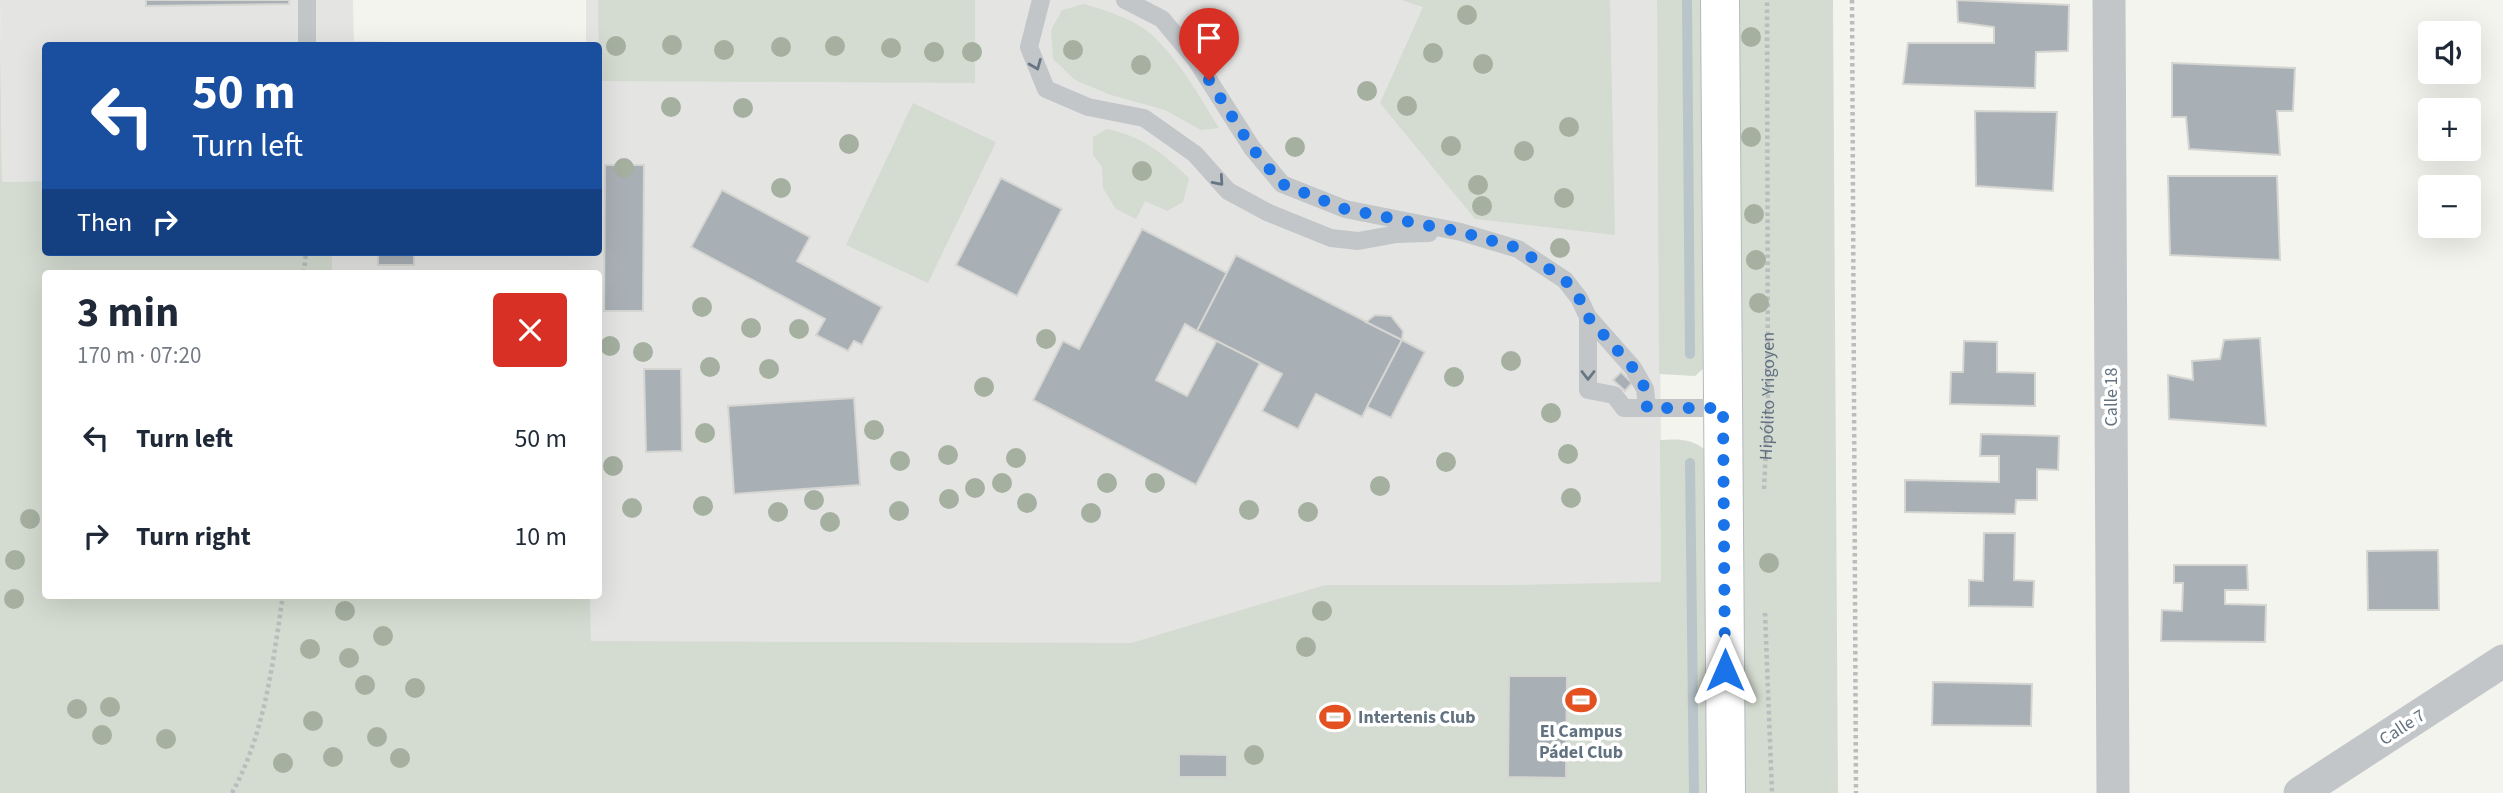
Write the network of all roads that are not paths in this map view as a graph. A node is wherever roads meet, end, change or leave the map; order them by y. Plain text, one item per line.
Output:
1 (307, 0) edge
2 (1041, 0) edge
3 (1125, 0) edge
4 (1720, 0) edge
5 (2109, 0) edge
6 (307, 42) edge
7 (1461, 232) junction
8 (1588, 317) junction
9 (1647, 408) junction
10 (1723, 408) junction
11 (2503, 661) edge
12 (1726, 793) edge
13 (2113, 793) edge
14 (2300, 793) edge

1 - 6 lane
2 -> 7 lane
3 - 7 lane
4 - 10 main road
5 - 13 street, Calle 18
7 - 8 lane
8 - 9 lane
8 -> 9 lane
9 - 10 lane
10 - 12 main road
11 - 14 street, Calle 7

